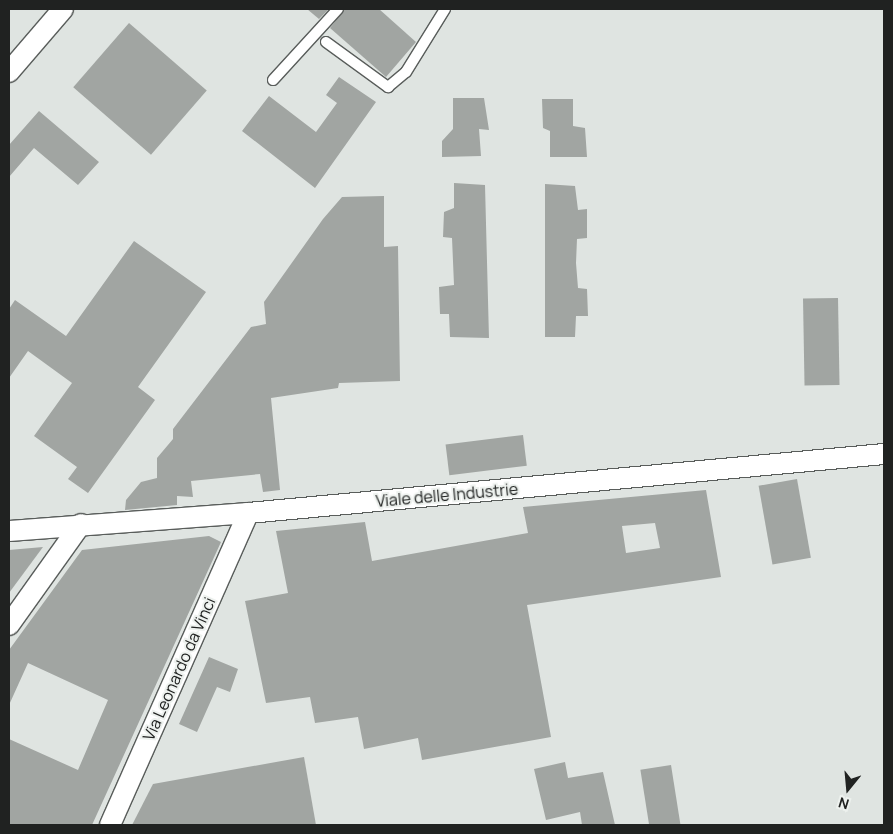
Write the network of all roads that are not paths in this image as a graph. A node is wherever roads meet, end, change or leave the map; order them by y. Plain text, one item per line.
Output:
1 (63, 9) edge
2 (338, 9) edge
3 (445, 9) edge
4 (326, 42) dead end
5 (9, 72) edge
6 (274, 80) dead end
7 (884, 454) edge
8 (248, 513) junction
9 (81, 524) junction
10 (9, 531) edge
11 (9, 625) edge
12 (110, 825) edge

1 - 5 street
2 - 6 lane
3 - 4 lane
7 - 8 street, Viale delle Industrie
8 - 9 street, Viale delle Industrie
8 - 12 street, Via Leonardo da Vinci
9 - 10 street, Viale delle Industrie
9 - 11 street

